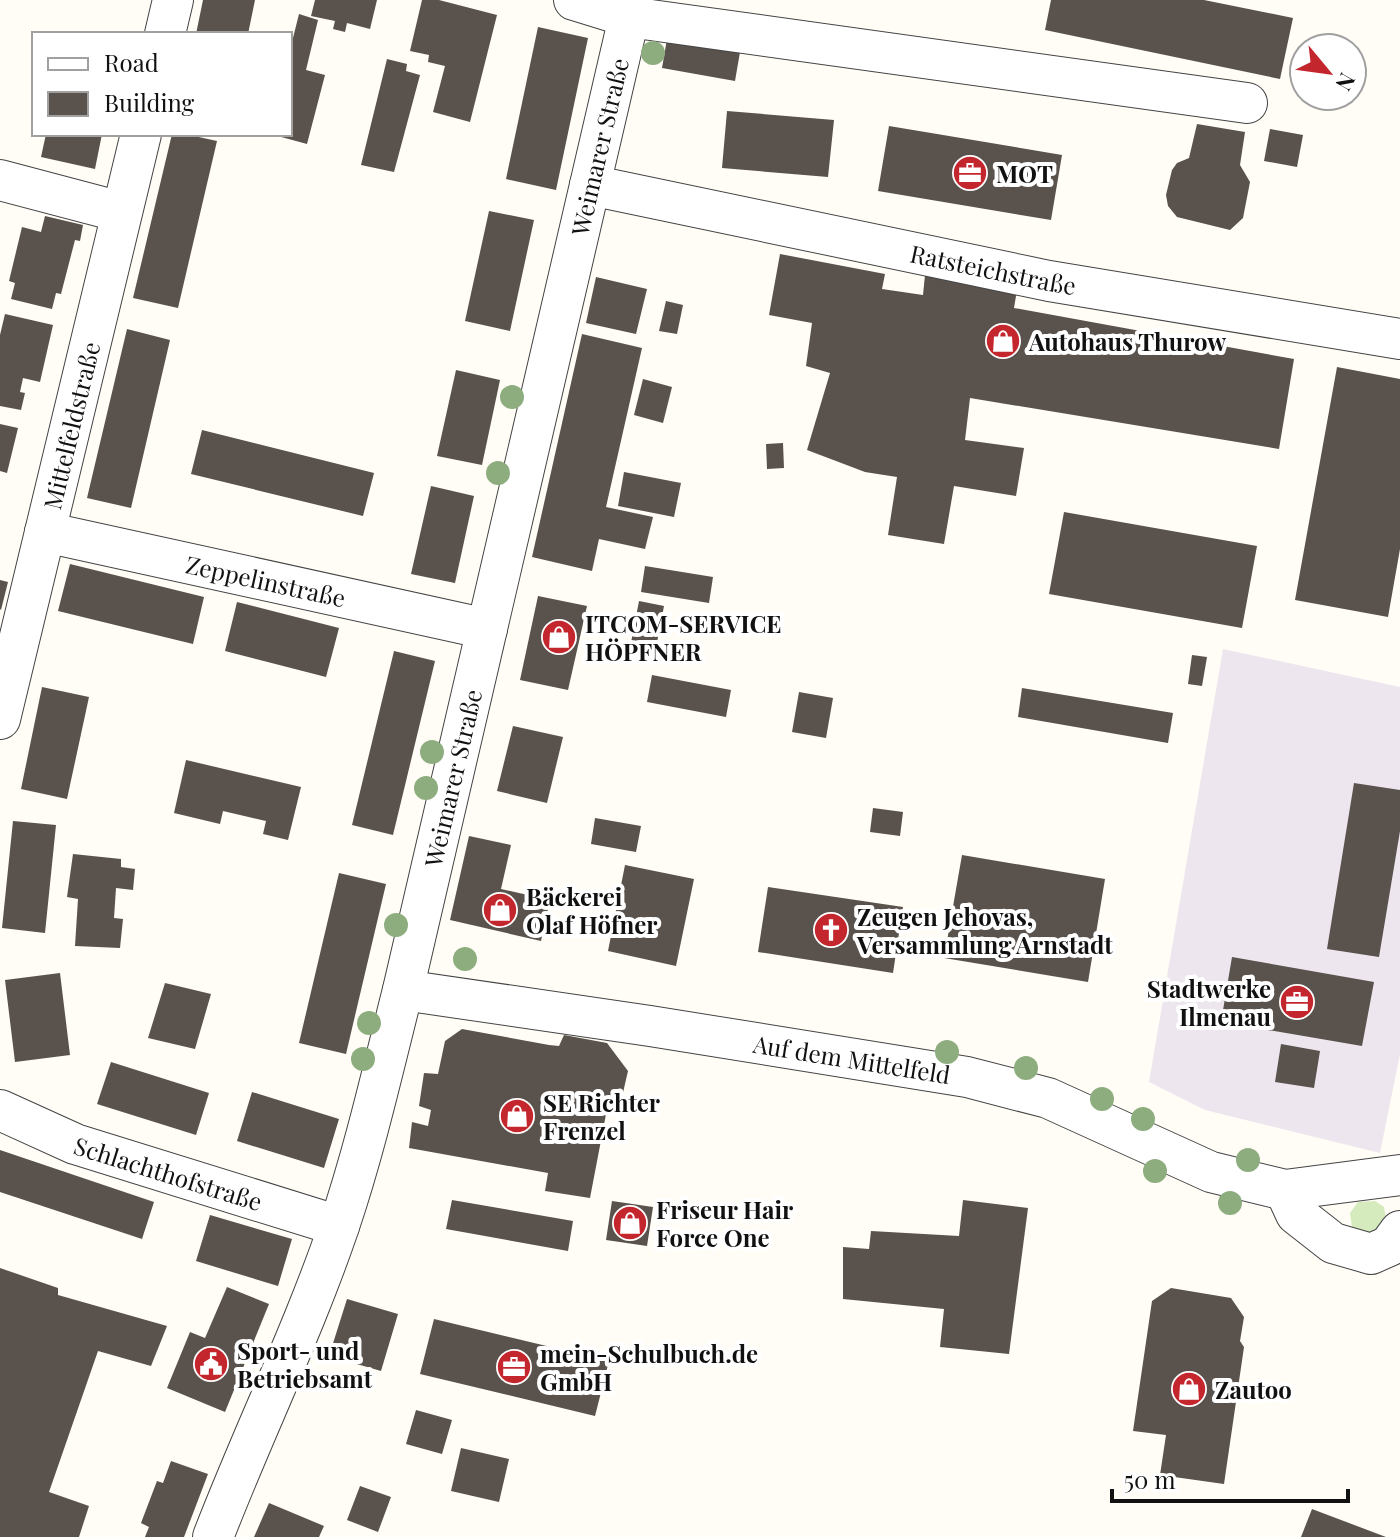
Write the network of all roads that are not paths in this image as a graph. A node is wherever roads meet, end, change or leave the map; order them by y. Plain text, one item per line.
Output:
1 (173, 0) edge
2 (574, 0) edge
3 (631, 8) edge
4 (165, 32) edge
5 (1247, 103) dead end
6 (140, 136) edge
7 (0, 180) edge
8 (590, 185) junction
9 (121, 212) junction
10 (1400, 339) edge
11 (45, 532) junction
12 (487, 629) junction
13 (0, 719) edge
14 (403, 990) junction
15 (0, 1110) edge
16 (1400, 1175) edge
17 (1285, 1190) junction
18 (339, 1226) junction
19 (1400, 1231) edge
20 (213, 1537) edge

1 - 4 street
2 - 3 street
3 - 5 street
3 - 8 street, Weimarer Straße
6 - 9 street, Mittelfeldstraße
7 - 9 street
8 - 10 street, Ratsteichstraße
8 - 12 street, Weimarer Straße
9 - 11 street, Mittelfeldstraße
11 - 12 street, Zeppelinstraße
11 - 13 street, Mittelfeldstraße
12 - 14 street, Weimarer Straße
14 - 17 street, Auf dem Mittelfeld
14 - 18 street, Weimarer Straße
15 - 18 street, Schlachthofstraße
16 - 17 street, Auf dem Mittelfeld
17 - 19 street
18 - 20 street, Weimarer Straße

